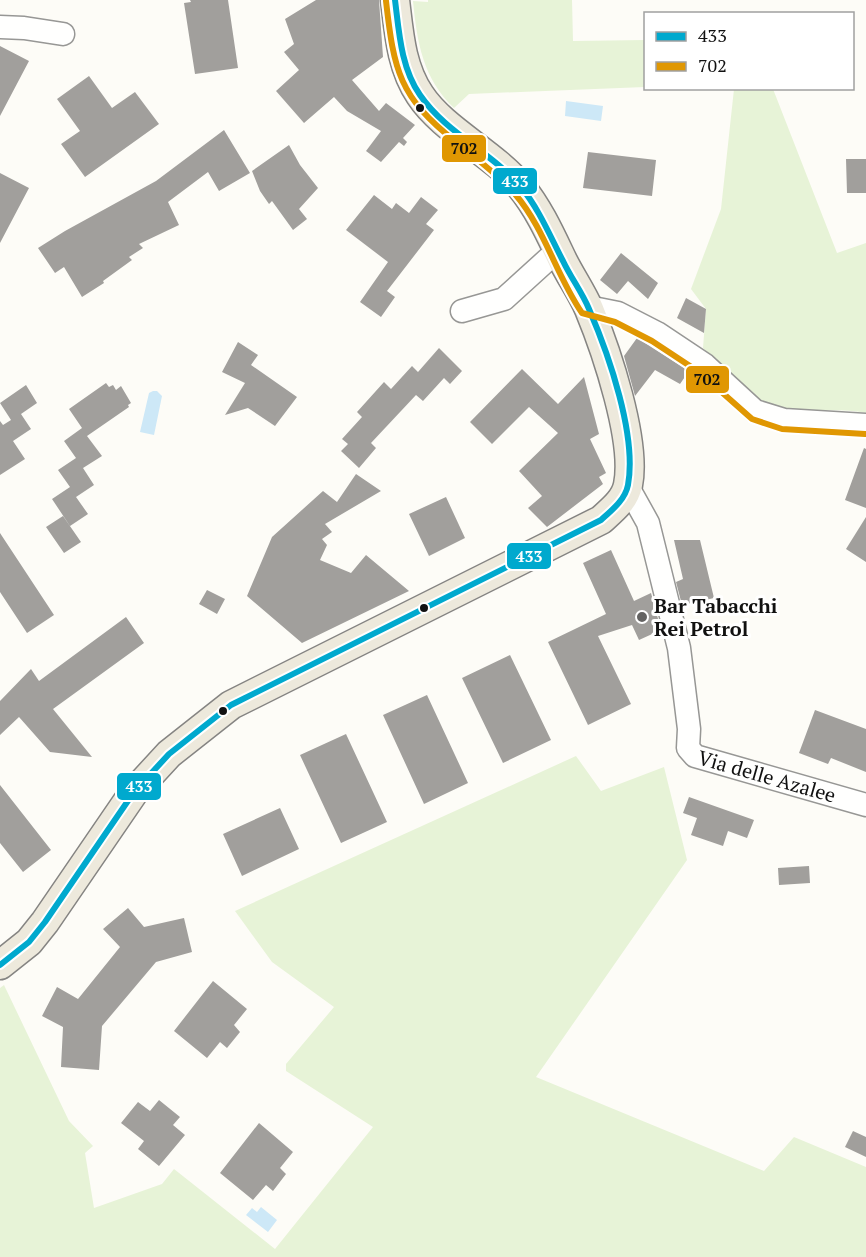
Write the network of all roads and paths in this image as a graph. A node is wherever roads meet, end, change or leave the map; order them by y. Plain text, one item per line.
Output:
1 (395, 0) edge
2 (0, 27) edge
3 (63, 34) dead end
4 (558, 250) junction
5 (588, 307) junction
6 (462, 311) dead end
7 (866, 425) edge
8 (628, 487) junction
9 (866, 805) edge
10 (0, 965) edge

1 - 4 main road
2 - 3 street
4 - 5 main road
4 - 6 street
5 - 7 street
5 - 8 main road
8 - 9 street, Via delle Azalee
8 - 10 main road

